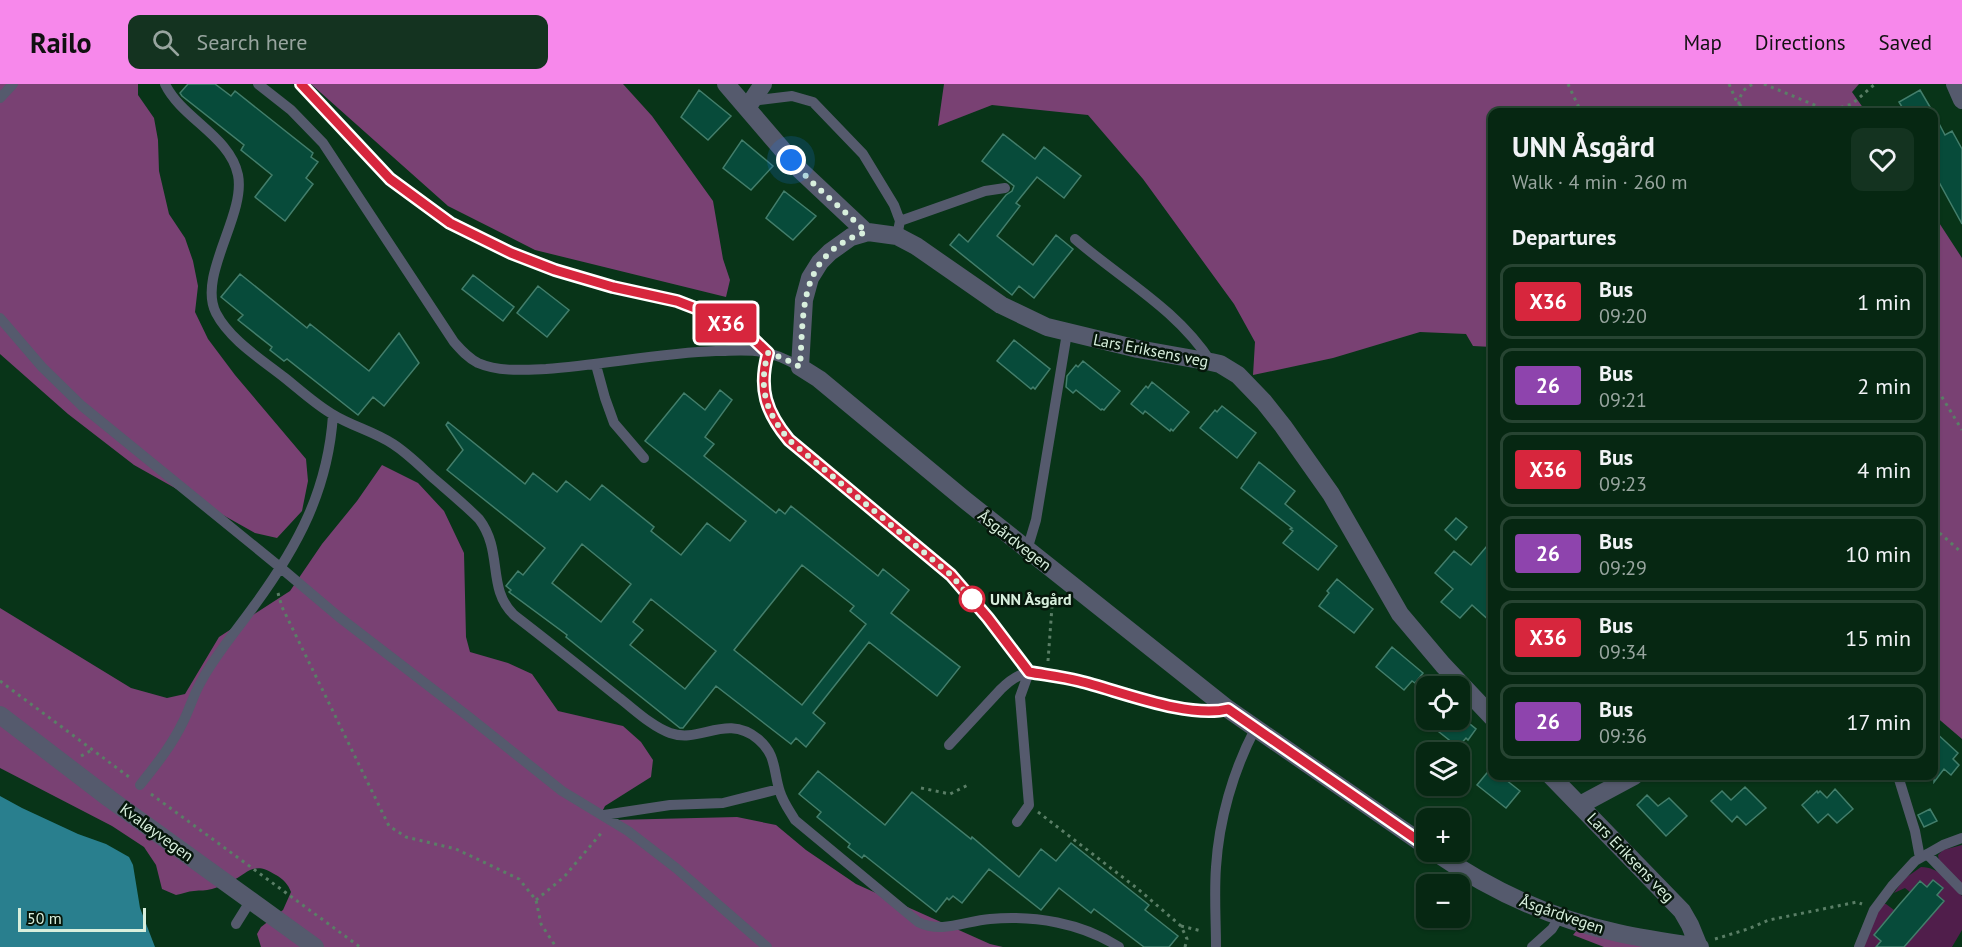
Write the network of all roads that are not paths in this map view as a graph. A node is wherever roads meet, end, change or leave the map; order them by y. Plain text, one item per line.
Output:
1 (13, 84) edge
2 (165, 84) edge
3 (258, 84) edge
4 (301, 84) edge
5 (726, 84) edge
6 (763, 84) edge
7 (1955, 84) edge
8 (0, 98) edge
9 (1962, 100) edge
10 (749, 105) junction
11 (1005, 188) dead end
12 (899, 228) junction
13 (866, 232) junction
14 (1075, 239) dead end
15 (0, 318) edge
16 (1067, 333) junction
17 (768, 353) junction
18 (1211, 362) junction
19 (596, 365) junction
20 (800, 367) junction
21 (333, 415) junction
22 (644, 458) dead end
23 (1027, 550) junction
24 (281, 568) junction
25 (1029, 672) junction
26 (1228, 709) junction
27 (1488, 713) edge
28 (0, 715) edge
29 (1255, 729) junction
30 (949, 745) dead end
31 (1555, 780) edge
32 (1627, 780) edge
33 (1899, 780) edge
34 (140, 785) road end
35 (779, 789) junction
36 (1580, 805) junction
37 (608, 817) junction
38 (1017, 822) dead end
39 (1962, 838) edge
40 (1416, 839) edge
41 (1924, 856) junction
42 (1452, 862) edge
43 (1962, 890) edge
44 (251, 900) junction
45 (1560, 916) junction
46 (236, 924) dead end
47 (315, 947) edge
48 (767, 947) edge
49 (1119, 947) edge
50 (1216, 947) edge
51 (1532, 947) edge
52 (1699, 947) edge
53 (1859, 947) edge

1 - 8 lane
2 - 21 lane
3 - 19 lane
4 - 17 lane
5 - 10 street
6 - 10 street
7 - 9 street
10 - 12 lane
10 - 13 street
11 - 12 lane
12 - 13 street, Lars Eriksens veg
12 - 16 street, Lars Eriksens veg
13 - 20 street
14 - 18 lane
15 - 24 lane
16 - 18 street, Lars Eriksens veg
16 - 23 lane
17 - 19 lane
17 - 20 lane
17 - 25 lane
18 - 27 street, Lars Eriksens veg
19 - 22 lane
20 - 23 street, Åsgårdvegen
21 - 24 lane
21 - 35 lane
23 - 26 street, Åsgårdvegen
24 - 34 lane
24 - 37 lane
25 - 26 lane
25 - 30 lane
25 - 38 lane
26 - 29 street, Åsgårdvegen
28 - 44 street, Kvaløyvegen
29 - 40 street, Åsgårdvegen
29 - 50 lane
31 - 36 street, Lars Eriksens veg
32 - 36 street
33 - 41 lane
35 - 37 lane
35 - 49 lane
36 - 52 street, Lars Eriksens veg
37 - 48 lane
39 - 41 lane
41 - 43 lane
41 - 53 lane
42 - 45 street, Åsgårdvegen
44 - 46 lane
44 - 47 street, Kvaløyvegen
45 - 51 lane
45 - 52 street, Åsgårdvegen

